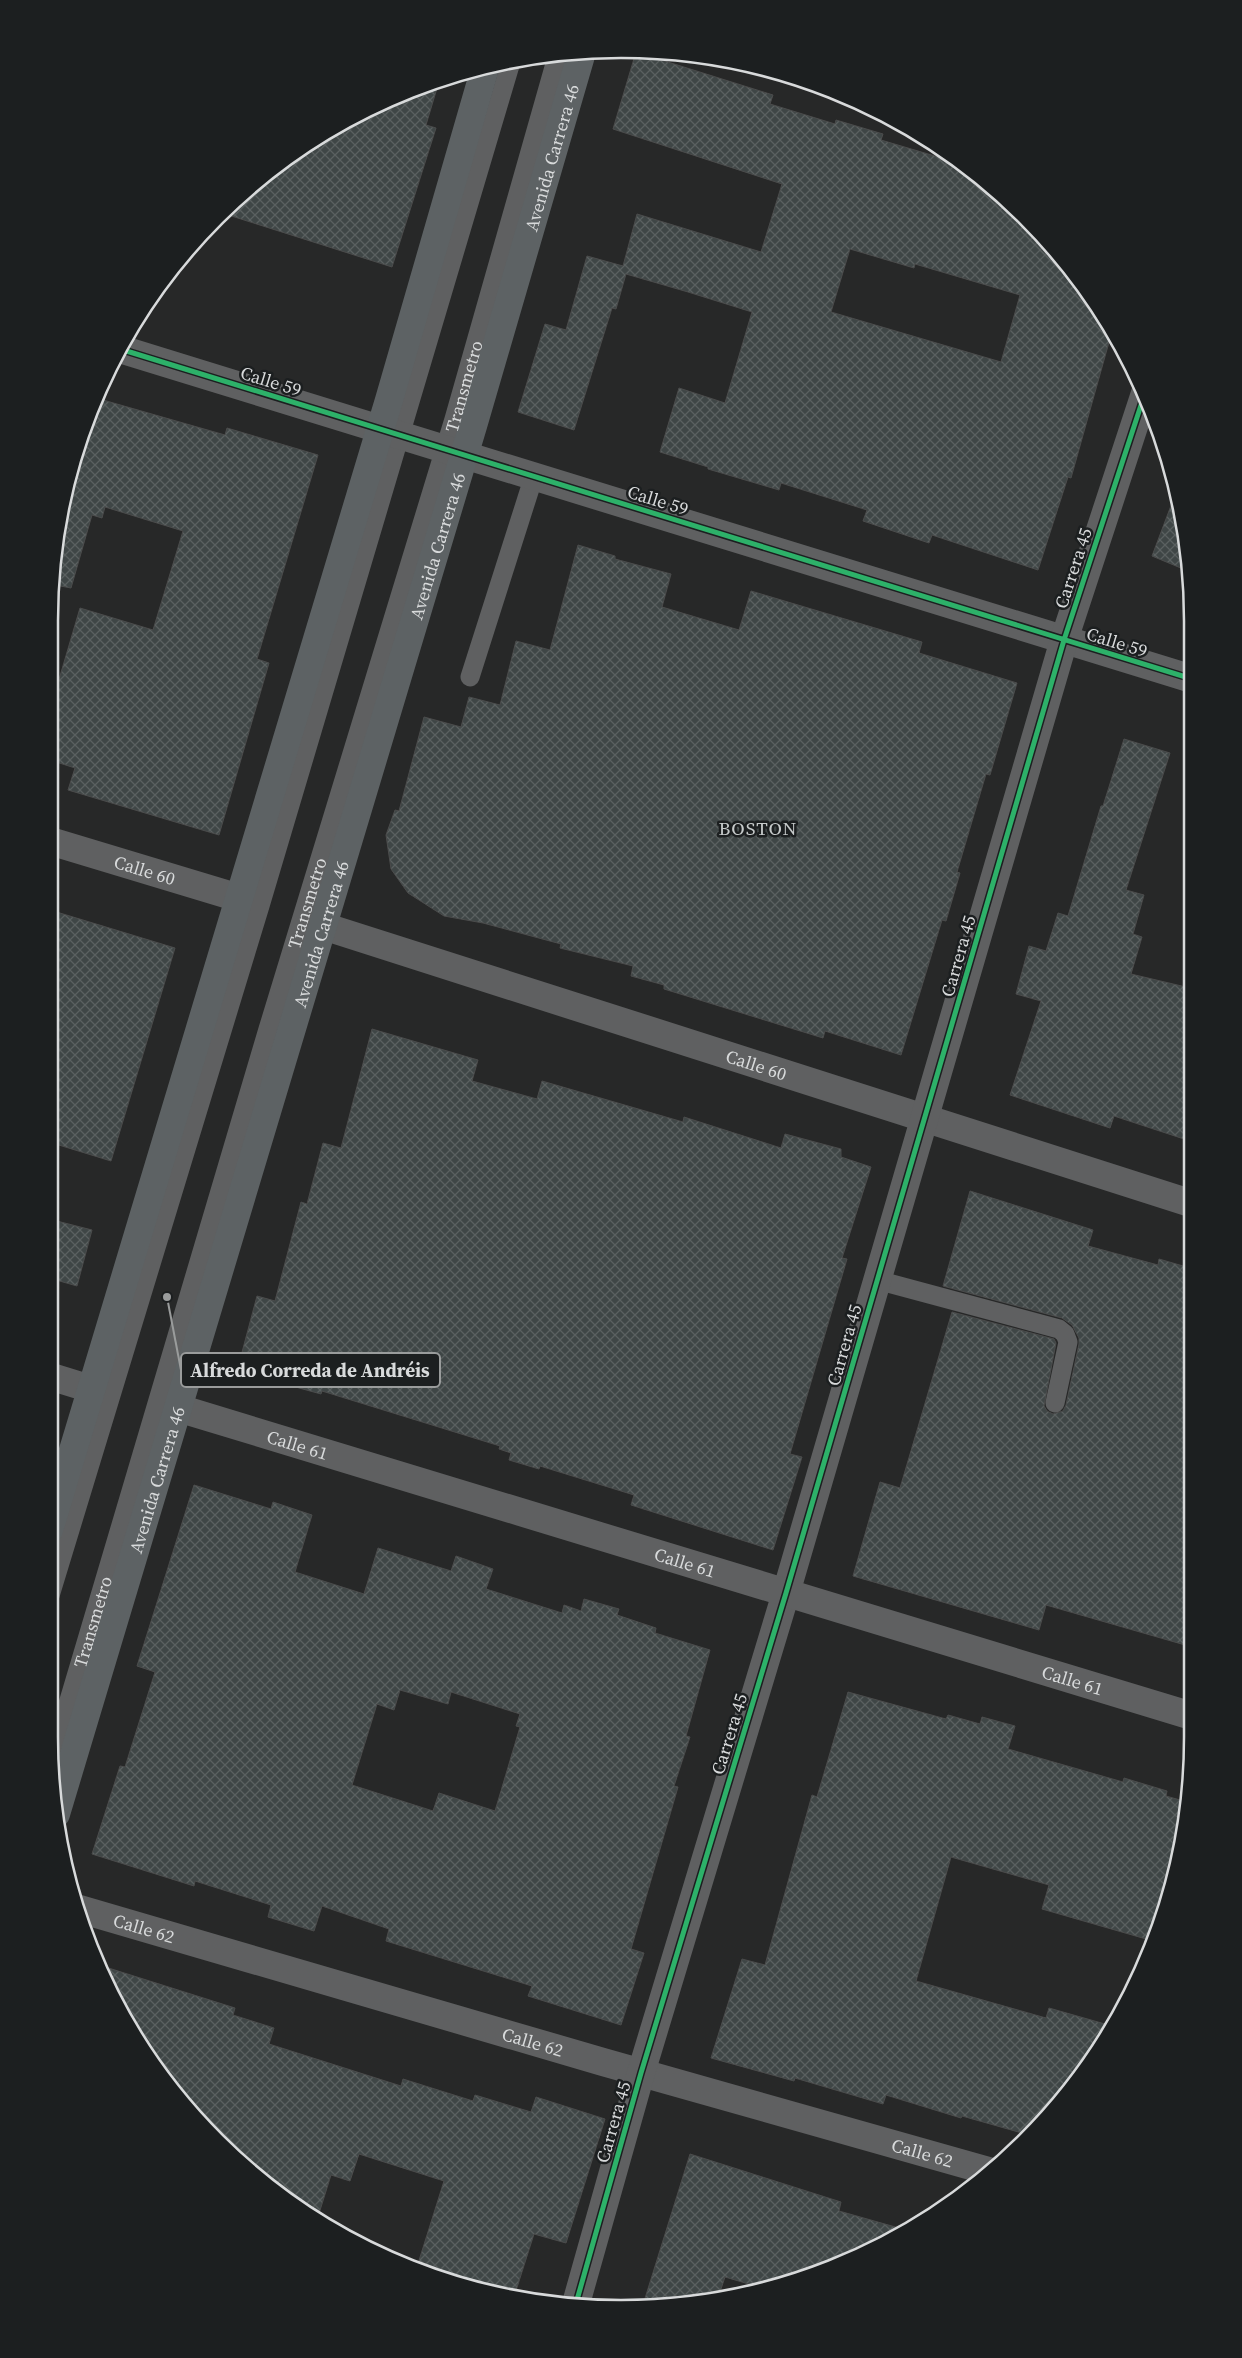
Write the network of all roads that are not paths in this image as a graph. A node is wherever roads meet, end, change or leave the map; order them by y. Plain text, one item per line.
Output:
1 (580, 59) edge
2 (556, 61) edge
3 (509, 69) edge
4 (484, 75) edge
5 (127, 351) edge
6 (1141, 403) edge
7 (390, 432) junction
8 (454, 451) junction
9 (534, 476) junction
10 (1064, 640) junction
11 (1184, 676) edge
12 (470, 677) dead end
13 (58, 843) edge
14 (239, 898) junction
15 (323, 926) junction
16 (925, 1117) junction
17 (1184, 1201) edge
18 (878, 1280) junction
19 (58, 1379) edge
20 (91, 1389) junction
21 (1055, 1403) dead end
22 (178, 1408) junction
23 (58, 1500) edge
24 (58, 1569) edge
25 (786, 1593) junction
26 (1184, 1714) edge
27 (58, 1730) edge
28 (61, 1798) edge
29 (85, 1911) edge
30 (641, 2073) junction
31 (983, 2169) edge
32 (577, 2298) edge

1 - 8 main road, Avenida Carrera 46
2 - 8 lane, Transmetro
3 - 7 lane
4 - 7 main road
5 - 7 street, Calle 59
6 - 10 street, Carrera 45
7 - 8 street, Calle 59
7 - 14 main road
7 - 24 lane
8 - 9 street, Calle 59
8 - 15 main road, Avenida Carrera 46
8 - 27 lane, Transmetro
9 - 10 street, Calle 59
9 - 12 lane
10 - 11 street, Calle 59
10 - 16 street, Carrera 45
13 - 14 street, Calle 60
14 - 20 main road
15 - 16 street, Calle 60
15 - 22 main road, Avenida Carrera 46
16 - 17 street, Calle 60
16 - 18 street, Carrera 45
18 - 21 lane
18 - 25 street, Carrera 45
19 - 20 street
20 - 23 main road
22 - 25 street, Calle 61
22 - 28 main road, Avenida Carrera 46
25 - 26 street, Calle 61
25 - 30 street, Carrera 45
29 - 30 street, Calle 62
30 - 31 street, Calle 62
30 - 32 street, Carrera 45

